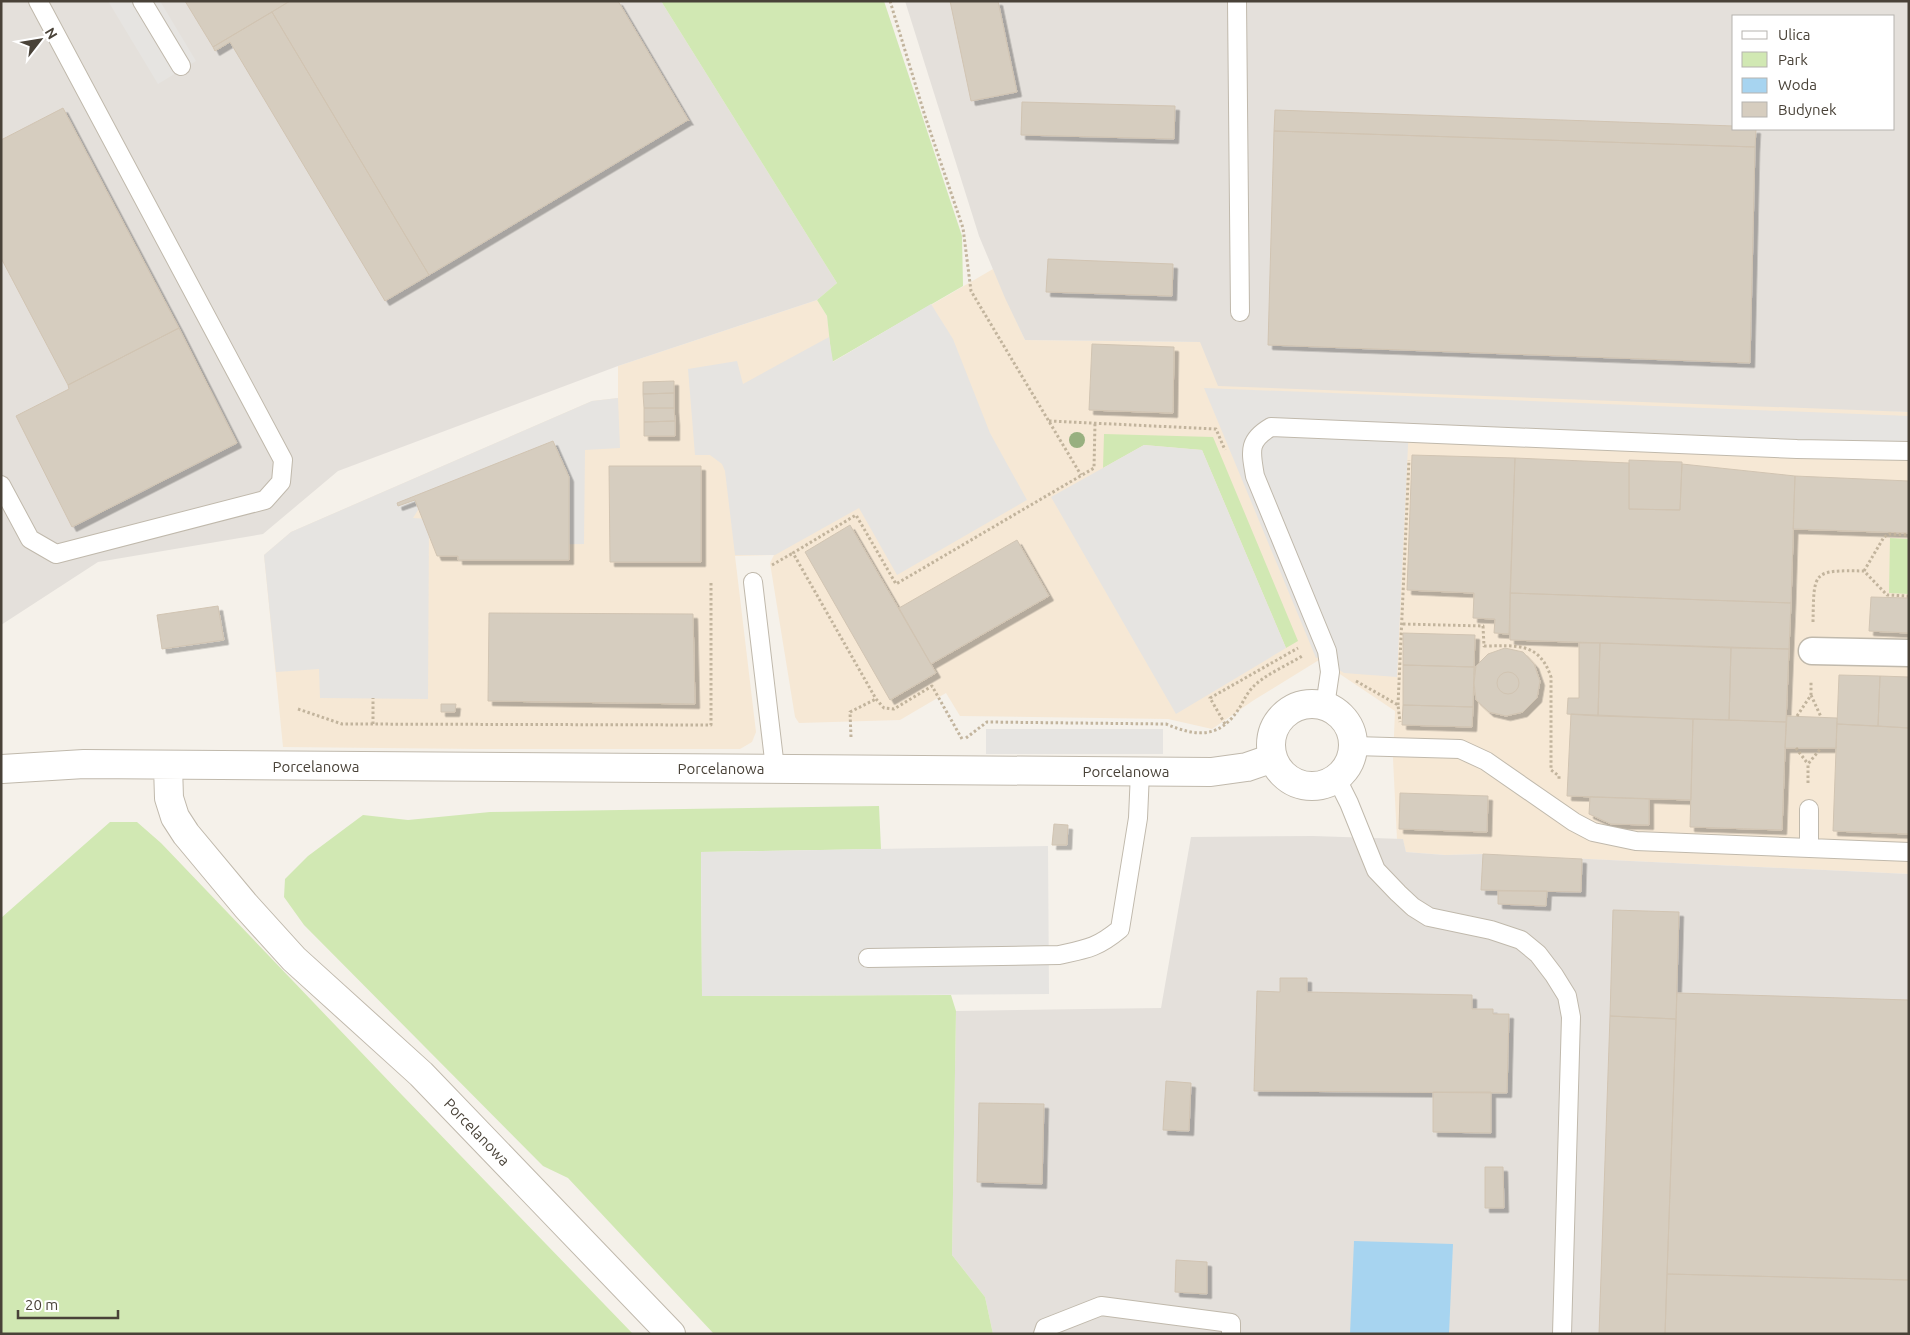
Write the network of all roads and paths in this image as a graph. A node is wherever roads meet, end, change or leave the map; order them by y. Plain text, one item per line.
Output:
1 (38, 1) edge
2 (142, 1) edge
3 (890, 1) edge
4 (1237, 1) edge
5 (181, 66) dead end
6 (1240, 312) dead end
7 (1049, 420) junction
8 (1095, 423) junction
9 (1909, 452) edge
10 (1227, 456) dead end
11 (1409, 456) dead end
12 (1081, 475) junction
13 (1, 485) edge
14 (1909, 535) edge
15 (793, 553) junction
16 (769, 569) dead end
17 (1864, 570) junction
18 (753, 582) dead end
19 (711, 583) dead end
20 (1909, 596) edge
21 (1403, 624) junction
22 (1294, 650) dead end
23 (1812, 651) junction
24 (1909, 653) edge
25 (1330, 672) junction
26 (1811, 695) junction
27 (373, 698) dead end
28 (876, 699) junction
29 (1398, 705) junction
30 (1325, 706) junction
31 (298, 709) dead end
32 (1797, 716) dead end
33 (1821, 717) dead end
34 (373, 724) junction
35 (1225, 724) junction
36 (1400, 727) dead end
37 (959, 733) dead end
38 (851, 741) dead end
39 (957, 744) dead end
40 (1365, 746) junction
41 (1796, 748) dead end
42 (1821, 748) dead end
43 (1273, 758) junction
44 (1808, 764) junction
45 (168, 766) junction
46 (776, 768) junction
47 (2, 770) edge
48 (1140, 772) junction
49 (1337, 779) junction
50 (1560, 784) dead end
51 (1809, 809) joint
52 (1809, 848) junction
53 (1909, 852) edge
54 (868, 958) dead end
55 (671, 1334) edge
56 (1043, 1334) edge
57 (1230, 1334) edge
58 (1562, 1334) edge

1 - 13 lane
2 - 5 lane
3 - 7 path
4 - 6 lane
7 - 8 path
7 - 12 path
8 - 10 path
8 - 12 path
9 - 25 lane
11 - 21 path
12 - 15 path
14 - 17 path
15 - 16 path
15 - 28 path
17 - 20 path
17 - 23 path
18 - 46 lane
19 - 34 path
21 - 29 path
21 - 50 path
22 - 35 path
23 - 24 street
23 - 26 path
25 - 29 path
25 - 30 lane
25 - 35 path
26 - 32 path
26 - 33 path
27 - 34 path
28 - 37 path
28 - 38 path
29 - 36 path
30 - 40 street
30 - 43 street
31 - 34 path
35 - 39 path
40 - 49 street
40 - 52 lane
41 - 44 path
42 - 44 path
43 - 48 street, Porcelanowa
43 - 49 street
44 - 51 path
45 - 46 street, Porcelanowa
45 - 47 street, Porcelanowa
45 - 55 street, Porcelanowa
46 - 48 street, Porcelanowa
48 - 54 lane
49 - 58 lane
51 - 52 lane
52 - 53 lane
56 - 57 lane

